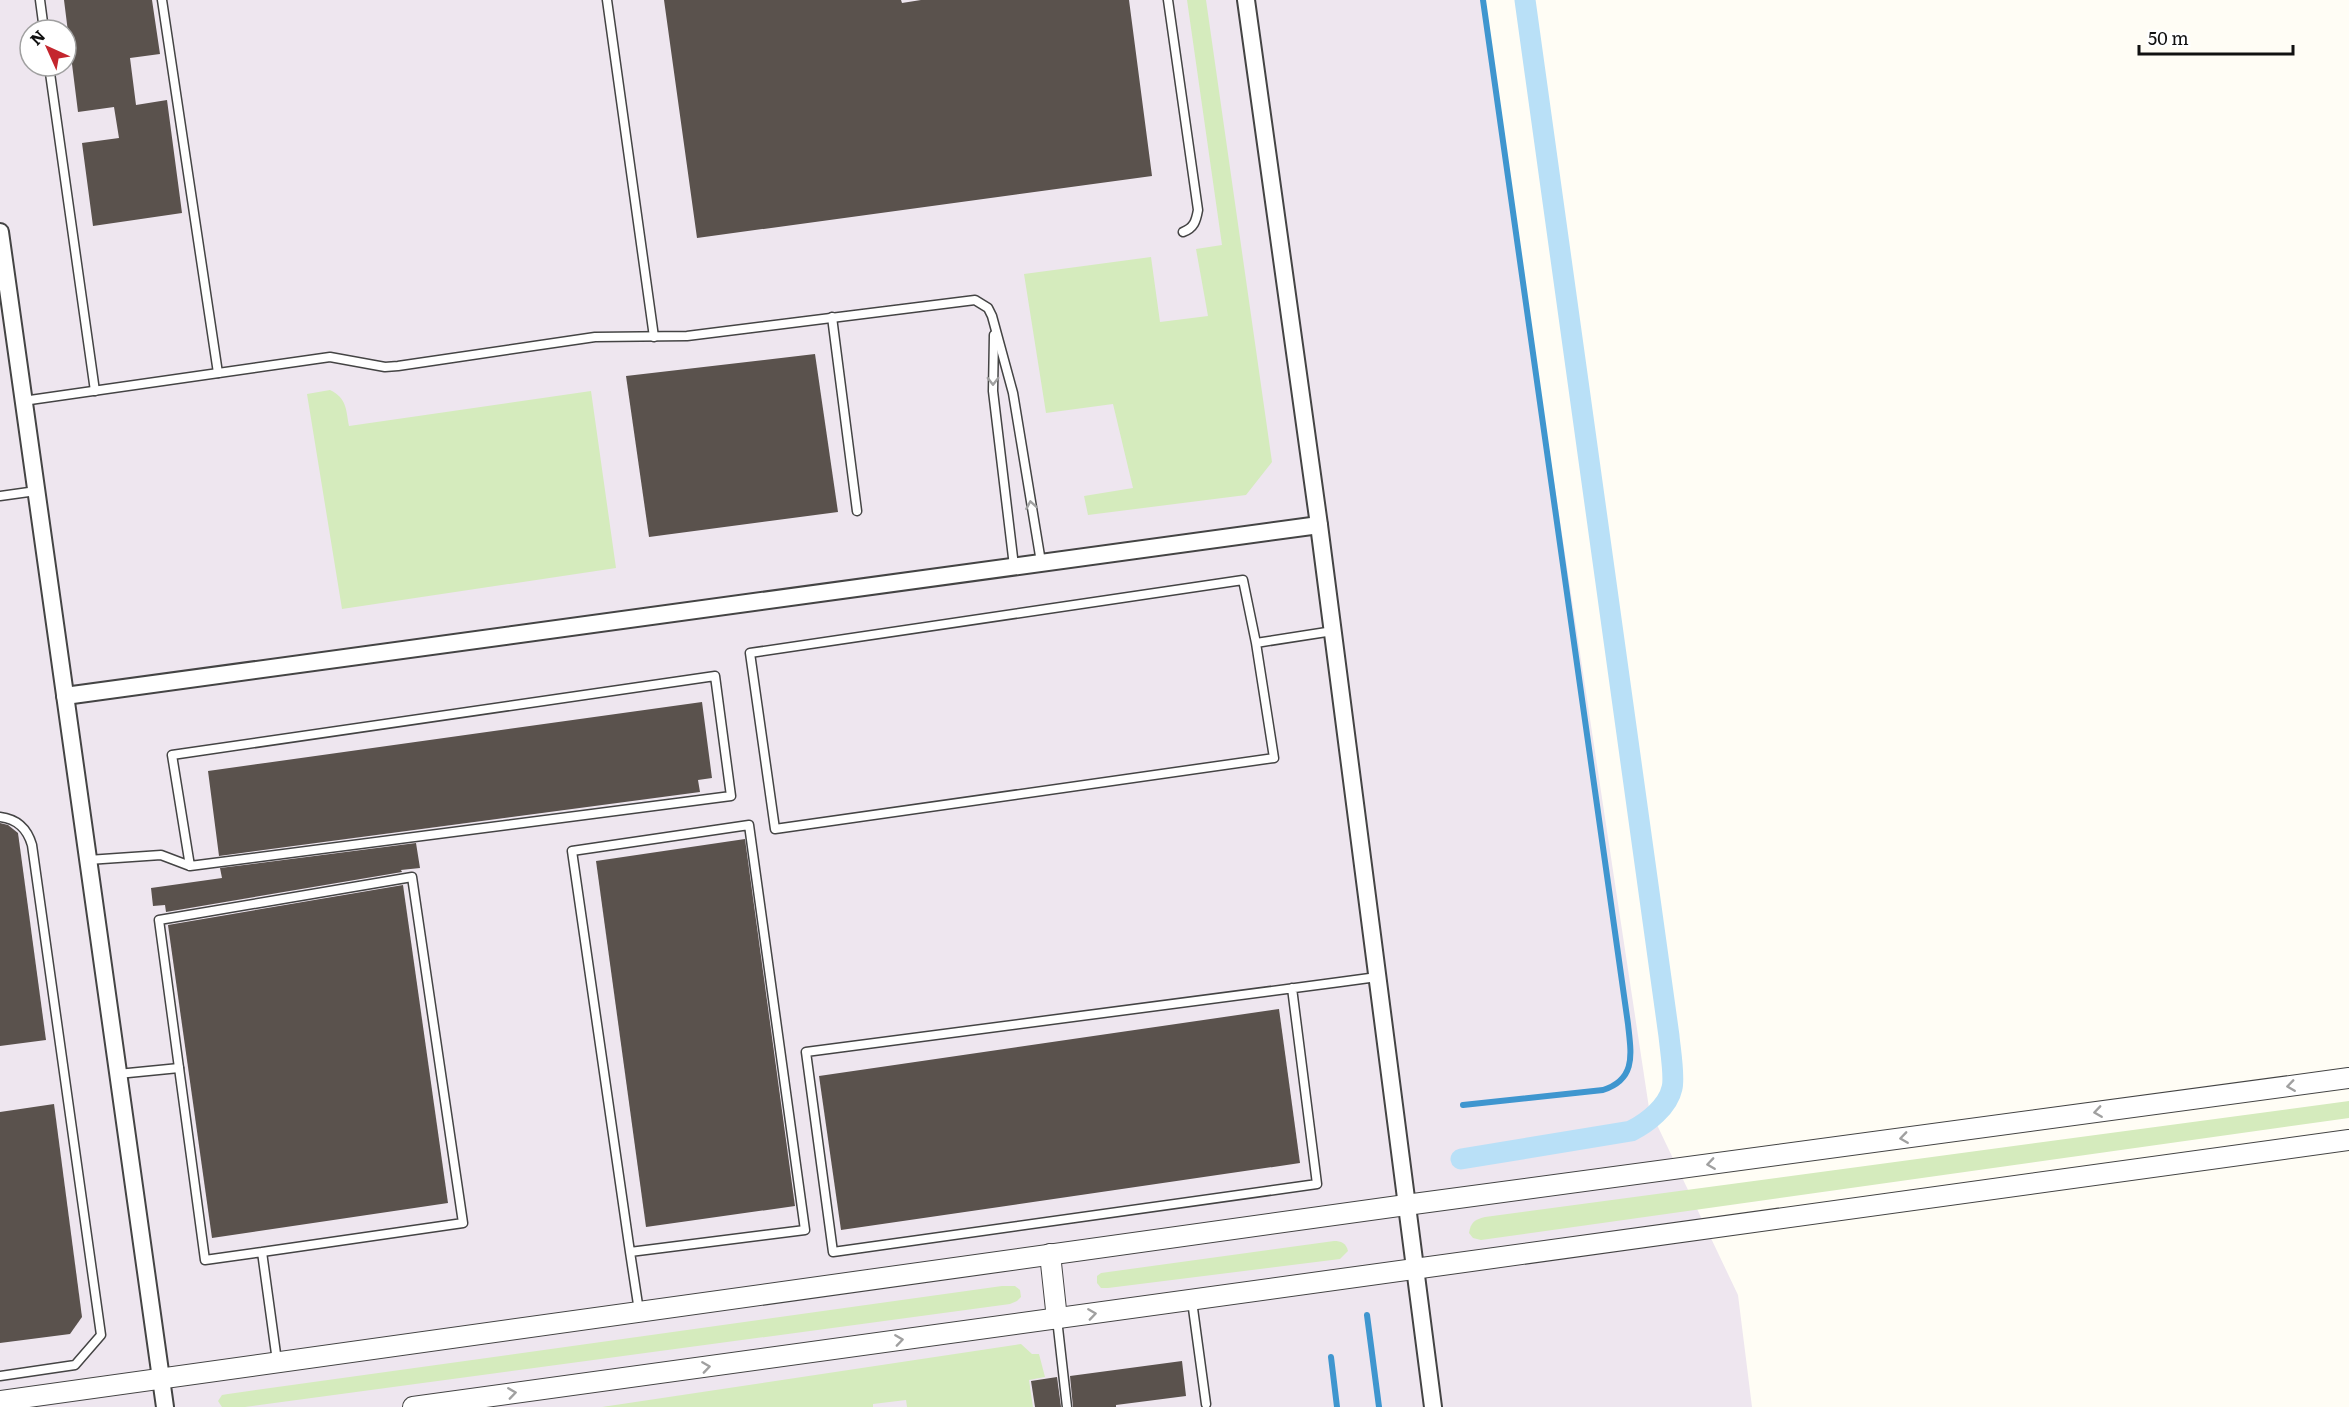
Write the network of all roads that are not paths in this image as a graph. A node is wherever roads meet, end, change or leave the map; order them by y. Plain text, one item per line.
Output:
1 (40, 0) edge
2 (162, 0) edge
3 (607, 0) edge
4 (1168, 0) edge
5 (1246, 0) edge
6 (42, 18) edge
7 (51, 78) edge
8 (0, 232) edge
9 (1183, 232) dead end
10 (832, 317) junction
11 (994, 322) junction
12 (654, 338) junction
13 (218, 373) junction
14 (95, 391) junction
15 (23, 401) junction
16 (36, 491) junction
17 (0, 496) edge
18 (858, 511) dead end
19 (1319, 525) junction
20 (1041, 562) junction
21 (1014, 566) junction
22 (1333, 631) junction
23 (1256, 643) junction
24 (65, 696) junction
25 (0, 817) edge
26 (88, 860) junction
27 (190, 866) junction
28 (1377, 977) junction
29 (1292, 988) junction
30 (179, 1068) junction
31 (118, 1074) junction
32 (2349, 1078) edge
33 (2349, 1140) edge
34 (1406, 1204) junction
35 (262, 1252) junction
36 (630, 1252) junction
37 (1050, 1254) junction
38 (1413, 1270) junction
39 (1192, 1300) junction
40 (639, 1311) junction
41 (1057, 1319) junction
42 (277, 1362) junction
43 (0, 1376) edge
44 (161, 1378) junction
45 (0, 1401) edge
46 (1206, 1404) dead end
47 (165, 1407) edge
48 (413, 1407) edge
49 (1067, 1407) edge
50 (1433, 1407) edge

1 - 6 lane
2 - 13 lane
3 - 12 lane
4 - 9 lane
5 - 19 street
7 - 14 lane
8 - 15 street
10 - 11 lane
10 - 12 lane
10 - 18 lane
20 -> 11 lane
11 -> 21 lane
12 - 13 lane
13 - 14 lane
14 - 15 lane
15 - 16 street
16 - 17 lane
16 - 24 street
19 - 20 street
19 - 22 street
20 - 21 street
21 - 24 street
22 - 23 lane
22 - 28 street
23 - 23 lane
24 - 26 street
25 - 43 lane
26 - 27 lane
26 - 31 street
27 - 27 lane
28 - 29 lane
28 - 34 street
29 - 29 lane
30 - 31 lane
30 - 35 lane
30 - 35 lane
31 - 44 street
32 -> 34 street
33 - 38 street
34 - 37 street
34 - 38 street
35 - 42 lane
36 - 36 lane
36 - 40 lane
37 - 40 street
37 - 41 street
38 - 39 street
38 - 50 street
41 -> 39 street
39 - 46 lane
40 - 42 street
48 -> 41 street
41 - 49 lane
42 - 44 street
44 - 45 street
44 - 47 street

